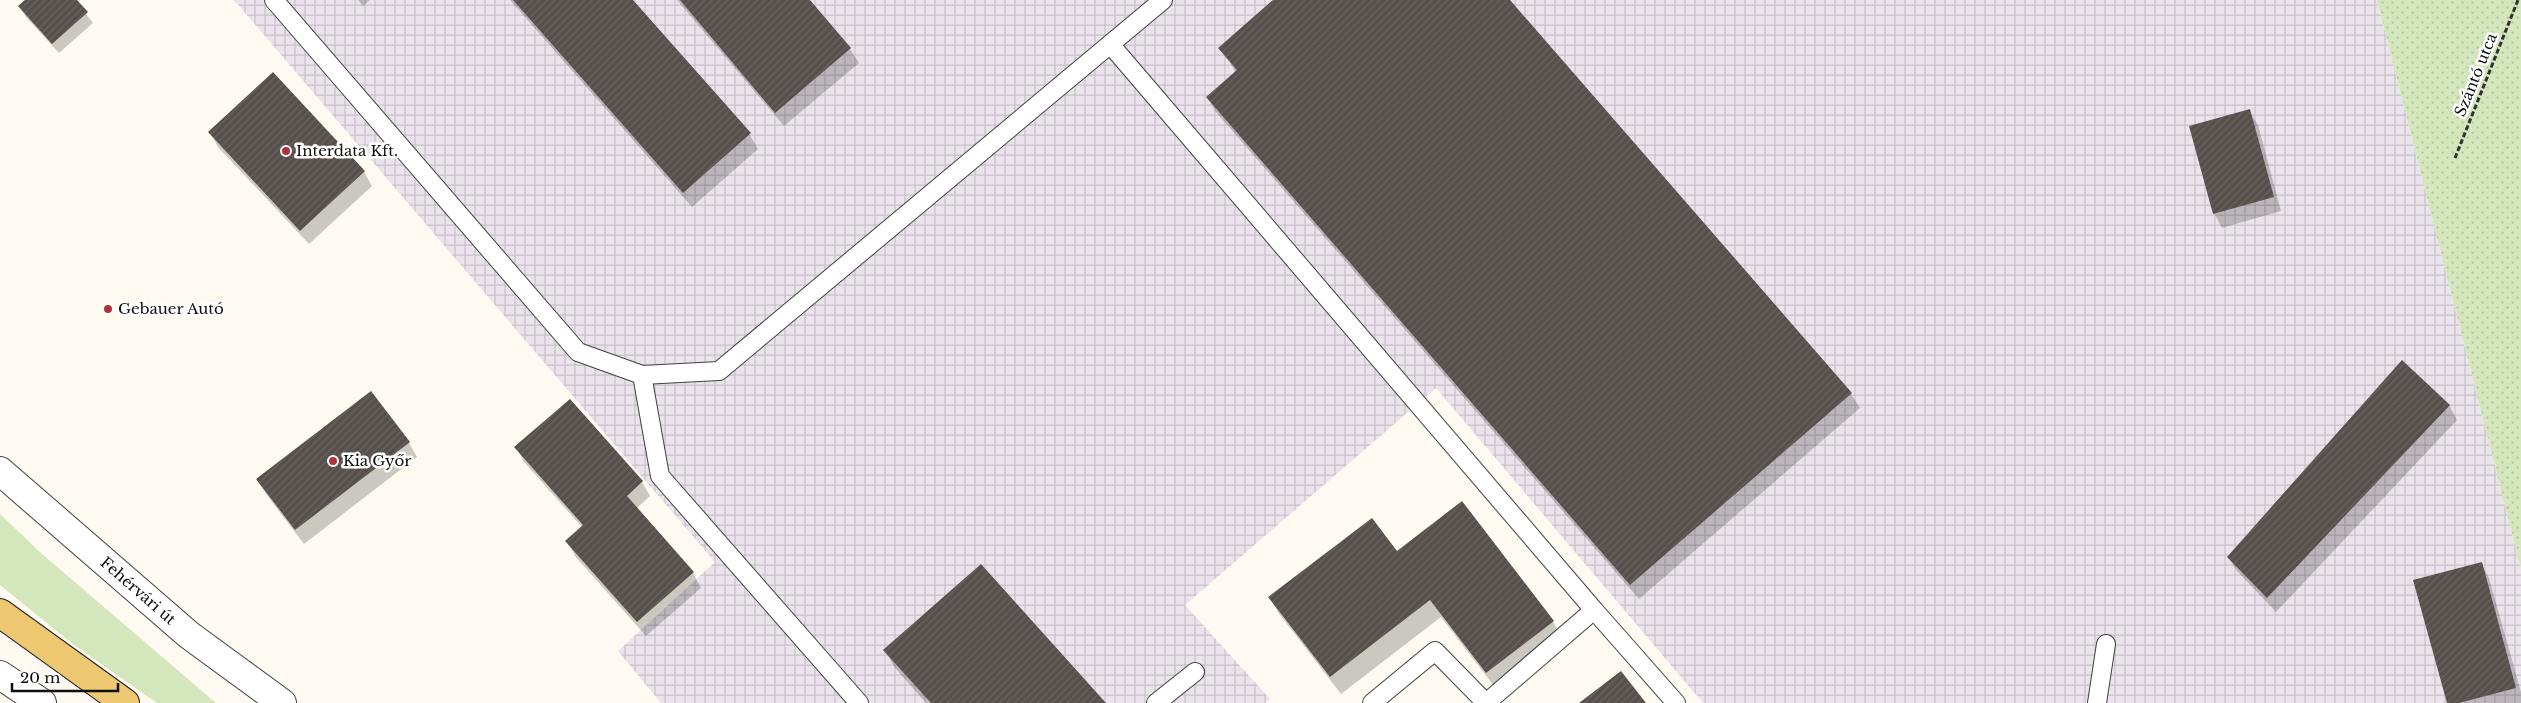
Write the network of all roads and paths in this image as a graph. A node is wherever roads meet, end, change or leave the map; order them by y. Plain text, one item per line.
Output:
1 (274, 0) edge
2 (1164, 0) edge
3 (2518, 0) edge
4 (1110, 44) junction
5 (2455, 158) dead end
6 (642, 375) junction
7 (0, 471) edge
8 (1594, 610) junction
9 (0, 613) edge
10 (2106, 644) dead end
11 (1195, 672) dead end
12 (0, 675) edge
13 (42, 703) edge
14 (125, 703) edge
15 (282, 703) edge
16 (859, 703) edge
17 (1156, 703) edge
18 (1372, 703) edge
19 (1486, 703) edge
20 (1676, 703) edge
21 (2097, 703) edge

1 - 6 lane
2 - 4 lane
3 - 5 path, Szántó utca
4 - 6 lane
4 - 8 lane
6 - 16 lane
7 - 15 street, Fehérvári út
8 - 19 lane
8 - 20 lane
9 - 14 main road
10 - 21 lane
11 - 17 lane
12 - 13 street
18 - 19 lane

